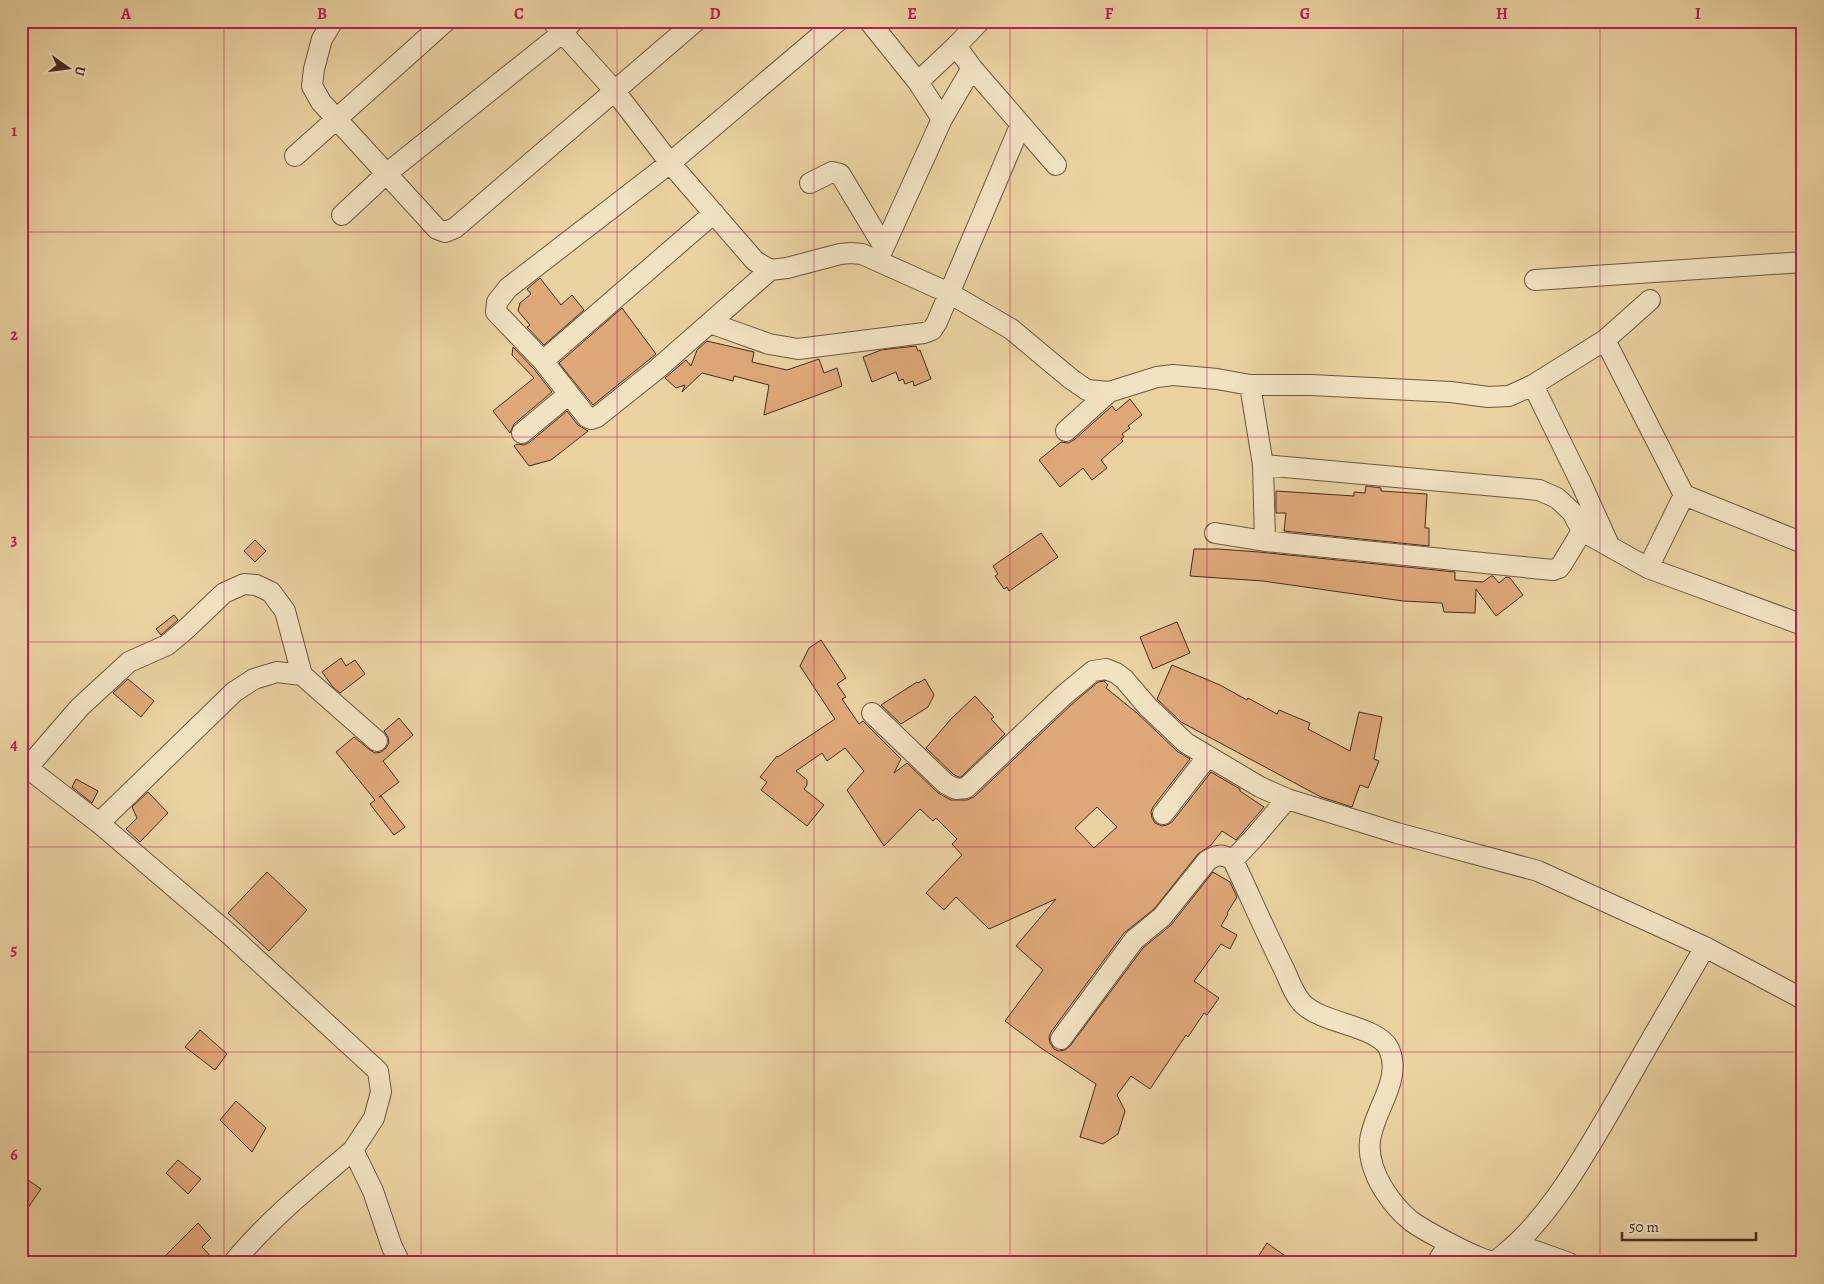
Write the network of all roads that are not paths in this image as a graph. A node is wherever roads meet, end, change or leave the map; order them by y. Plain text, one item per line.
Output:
1 (333, 21) edge
2 (446, 21) edge
3 (696, 21) edge
4 (838, 21) edge
5 (869, 21) edge
6 (980, 21) edge
7 (563, 25) edge
8 (956, 46) junction
9 (972, 68) junction
10 (918, 82) junction
11 (614, 90) junction
12 (337, 117) junction
13 (942, 119) junction
14 (1020, 126) junction
15 (295, 156) dead end
16 (670, 163) junction
17 (1056, 165) dead end
18 (386, 174) junction
19 (810, 184) dead end
20 (714, 213) junction
21 (342, 215) dead end
22 (881, 254) junction
23 (1803, 262) edge
24 (770, 270) junction
25 (1535, 280) dead end
26 (949, 293) junction
27 (1650, 300) dead end
28 (710, 323) junction
29 (1605, 340) junction
30 (543, 361) junction
31 (1250, 385) junction
32 (1533, 385) junction
33 (1109, 392) junction
34 (568, 394) junction
35 (1066, 431) dead end
36 (522, 433) dead end
37 (1263, 466) junction
38 (1684, 495) junction
39 (1582, 531) junction
40 (1215, 533) dead end
41 (1265, 541) junction
42 (1803, 543) edge
43 (1609, 545) junction
44 (1648, 568) junction
45 (1803, 625) edge
46 (302, 675) junction
47 (872, 713) dead end
48 (377, 741) dead end
49 (1208, 756) junction
50 (25, 765) edge
51 (1287, 798) junction
52 (1163, 814) dead end
53 (99, 823) junction
54 (1233, 860) junction
55 (1705, 947) junction
56 (1803, 999) edge
57 (1061, 1039) dead end
58 (353, 1150) junction
59 (1449, 1243) junction
60 (1516, 1244) junction
61 (233, 1263) edge
62 (400, 1263) edge
63 (1437, 1263) edge
64 (1569, 1263) edge

1 - 12 street
2 - 12 street
3 - 11 street
4 - 16 street
5 - 10 street
6 - 8 street
7 - 11 street
7 - 18 street
8 - 9 street
8 - 10 street
9 - 13 street
9 - 14 street
10 - 13 street
11 - 16 street
11 - 18 street
12 - 15 street
12 - 18 street
13 - 22 street
14 - 17 street
14 - 26 street
16 - 20 street
16 - 30 street
18 - 21 street
19 - 22 street
20 - 24 street
20 - 30 street
22 - 24 street
22 - 26 street
23 - 25 street
24 - 28 street
26 - 28 street
26 - 33 street
27 - 29 street
28 - 34 street
29 - 32 street
29 - 38 street
30 - 34 street
31 - 32 street
31 - 33 street
31 - 37 street
32 - 43 street
33 - 35 street
34 - 36 street
37 - 39 street
37 - 41 street
38 - 42 street
38 - 44 street
39 - 41 street
39 - 43 street
40 - 41 street
43 - 44 street
44 - 45 street
46 - 48 street
46 - 50 street
46 - 53 street
47 - 49 street
49 - 51 street
49 - 52 street
50 - 53 street
51 - 54 street
51 - 55 street
53 - 58 street
54 - 57 street
54 - 59 street
55 - 56 street
55 - 60 street
58 - 61 street
58 - 62 street
59 - 60 street
59 - 63 street
60 - 64 street

